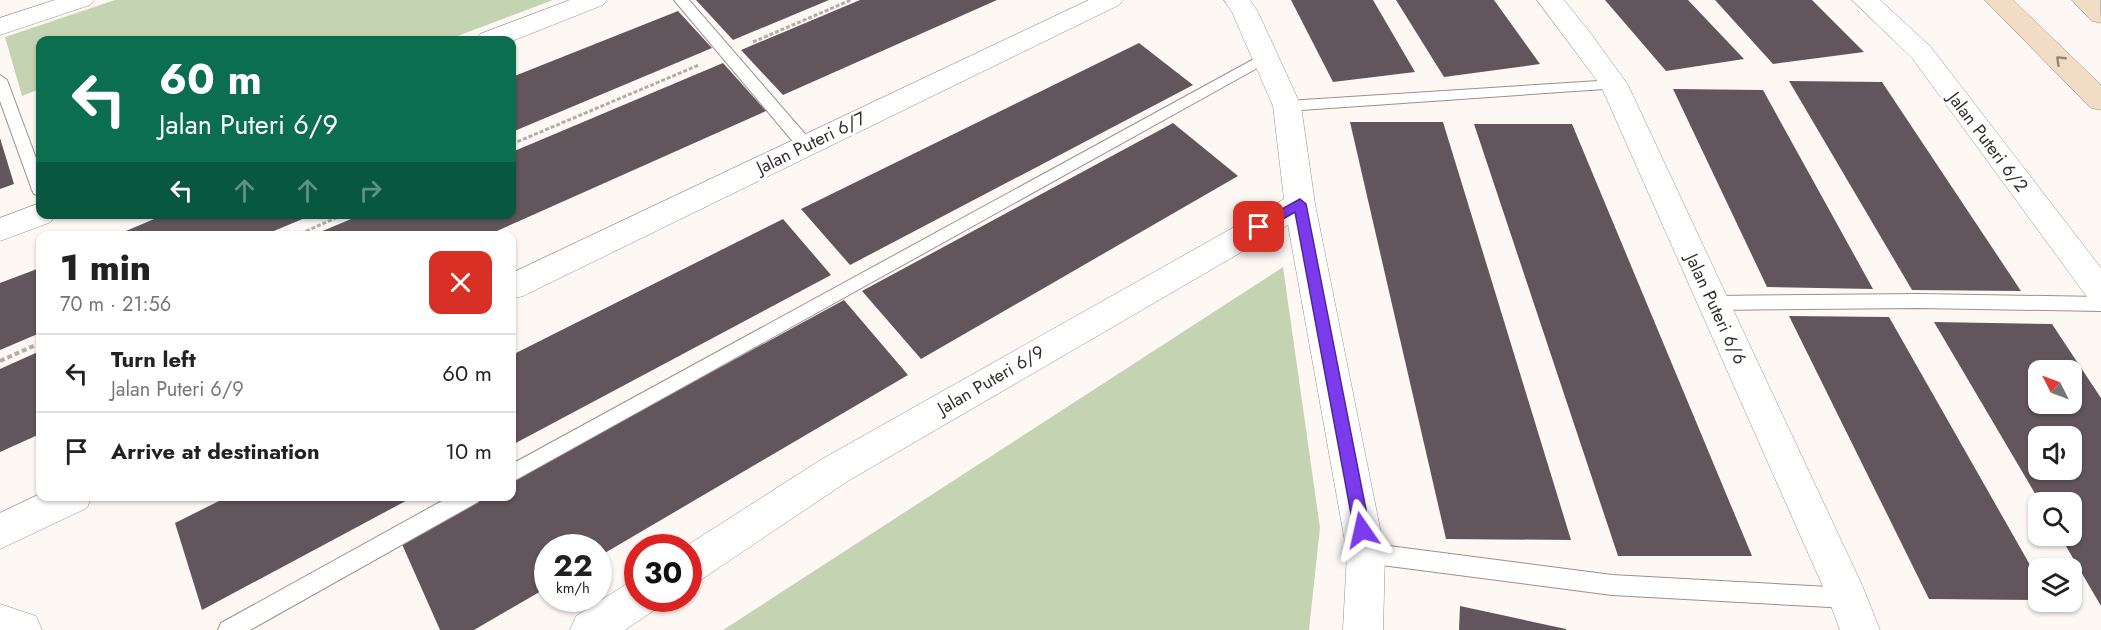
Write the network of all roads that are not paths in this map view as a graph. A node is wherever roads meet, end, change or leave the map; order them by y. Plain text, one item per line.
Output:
1 (81, 0) edge
2 (594, 0) edge
3 (681, 0) edge
4 (1110, 0) edge
5 (1237, 0) edge
6 (1550, 0) edge
7 (1865, 0) edge
8 (1998, 0) edge
9 (2085, 0) edge
10 (2101, 15) edge
11 (0, 27) edge
12 (500, 36) edge
13 (1265, 58) junction
14 (0, 80) edge
15 (1614, 86) junction
16 (2101, 101) edge
17 (1287, 106) junction
18 (806, 146) junction
19 (36, 179) edge
20 (1300, 204) junction
21 (36, 216) edge
22 (0, 230) edge
23 (516, 285) edge
24 (2101, 292) edge
25 (1713, 303) junction
26 (2101, 304) edge
27 (516, 472) edge
28 (64, 501) edge
29 (462, 501) edge
30 (0, 532) edge
31 (1366, 553) junction
32 (702, 557) edge
33 (1848, 598) junction
34 (624, 608) edge
35 (0, 623) edge
36 (22, 630) edge
37 (229, 630) edge
38 (590, 630) edge
39 (1363, 630) edge
40 (1860, 630) edge

1 - 11 street
2 - 12 street
3 - 18 lane
4 - 18 street, Jalan Puteri 6/7
5 - 13 street
6 - 15 street, Jalan Puteri 6/6
7 - 24 street, Jalan Puteri 6/2
16 -> 8 main road
9 - 10 main road
13 - 17 street
13 - 27 lane
14 - 19 lane
15 - 17 lane
15 - 25 street, Jalan Puteri 6/6
17 - 20 street
18 - 23 street, Jalan Puteri 6/7
20 - 31 street
20 - 32 street, Jalan Puteri 6/9
21 - 22 street
25 - 26 lane
25 - 33 street, Jalan Puteri 6/6
28 - 30 street
29 - 37 lane
31 - 33 lane
31 - 39 street
33 - 40 street, Jalan Puteri 6/6
34 - 38 street
35 - 36 street

